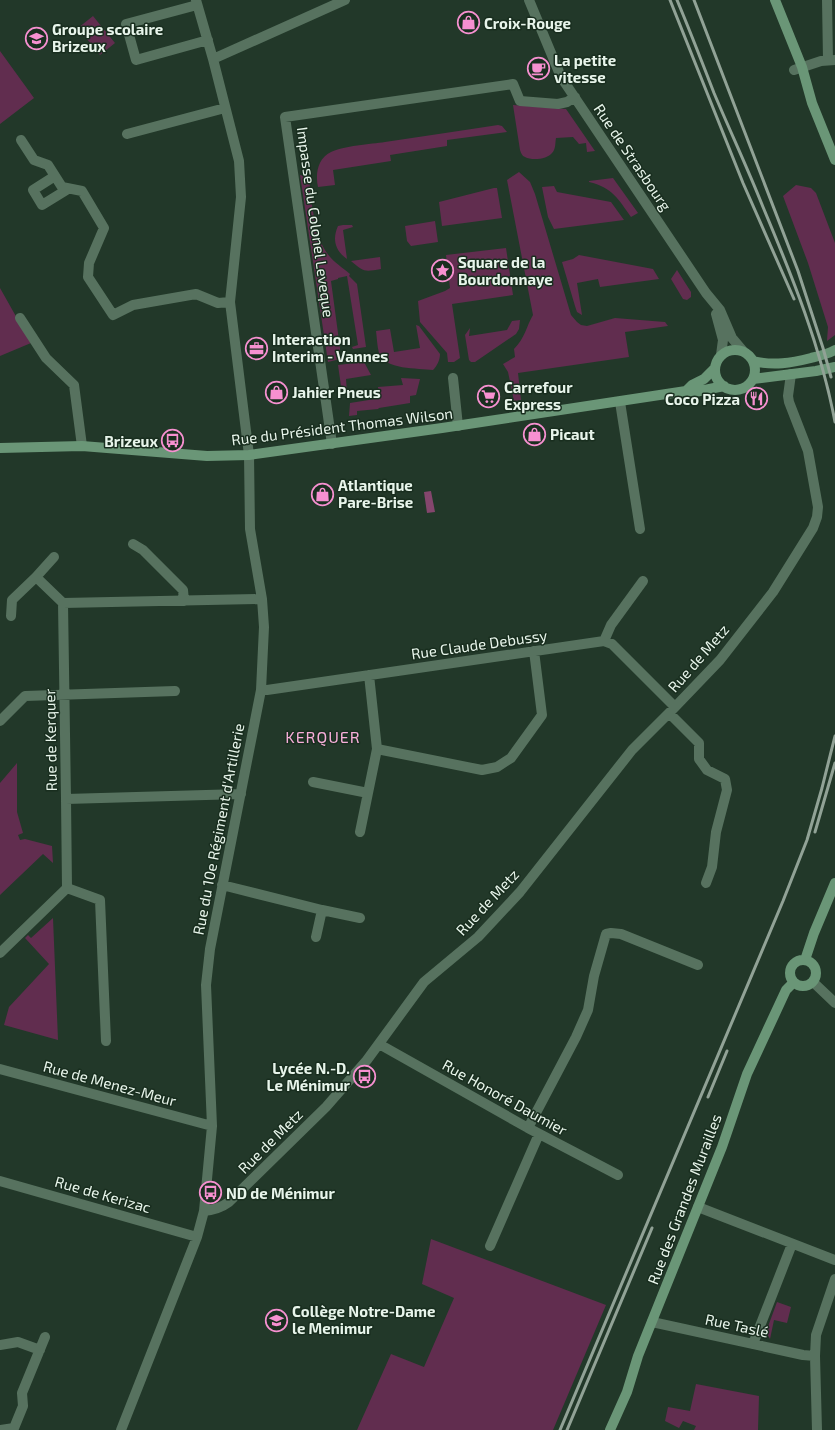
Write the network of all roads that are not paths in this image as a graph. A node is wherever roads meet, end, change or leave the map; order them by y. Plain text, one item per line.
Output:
1 (345, 0) edge
2 (529, 0) edge
3 (776, 0) edge
4 (827, 0) edge
5 (197, 2) edge
6 (208, 40) junction
7 (213, 59) junction
8 (831, 60) edge
9 (798, 69) junction
10 (575, 97) junction
11 (225, 108) junction
12 (127, 134) dead end
13 (21, 140) dead end
14 (835, 160) edge
15 (55, 176) junction
16 (68, 189) junction
17 (230, 302) junction
18 (712, 302) junction
19 (20, 318) dead end
20 (835, 350) edge
21 (743, 351) junction
22 (721, 356) junction
23 (753, 361) junction
24 (835, 367) edge
25 (715, 368) junction
26 (791, 374) junction
27 (453, 378) dead end
28 (752, 379) junction
29 (724, 386) junction
30 (686, 392) junction
31 (620, 402) junction
32 (458, 426) junction
33 (332, 444) junction
34 (82, 446) junction
35 (0, 448) edge
36 (249, 455) junction
37 (640, 529) dead end
38 (133, 544) dead end
39 (54, 557) dead end
40 (36, 577) junction
41 (643, 581) dead end
42 (262, 599) junction
43 (184, 601) junction
44 (63, 603) junction
45 (11, 616) dead end
46 (604, 641) junction
47 (534, 651) junction
48 (369, 675) junction
49 (261, 690) junction
50 (175, 691) dead end
51 (64, 695) junction
52 (672, 710) junction
53 (0, 721) edge
54 (377, 749) junction
55 (313, 782) dead end
56 (368, 793) junction
57 (241, 794) junction
58 (66, 799) junction
59 (360, 832) dead end
60 (706, 883) dead end
61 (835, 883) edge
62 (222, 885) junction
63 (67, 888) junction
64 (322, 910) junction
65 (360, 918) dead end
66 (316, 936) dead end
67 (0, 953) edge
68 (805, 960) junction
69 (698, 965) dead end
70 (813, 982) junction
71 (793, 983) junction
72 (835, 1003) edge
73 (106, 1041) dead end
74 (379, 1044) junction
75 (0, 1069) edge
76 (212, 1126) junction
77 (528, 1128) junction
78 (539, 1134) junction
79 (618, 1176) dead end
80 (0, 1181) edge
81 (698, 1208) junction
82 (204, 1210) junction
83 (197, 1237) junction
84 (792, 1244) junction
85 (490, 1246) dead end
86 (835, 1260) edge
87 (835, 1279) edge
88 (652, 1322) junction
89 (45, 1337) dead end
90 (753, 1344) junction
91 (0, 1345) edge
92 (40, 1350) junction
93 (815, 1356) junction
94 (0, 1430) edge
95 (121, 1430) edge
96 (610, 1430) edge
97 (817, 1430) edge

1 - 7 street
2 - 10 street, Rue de Strasbourg
3 - 9 street
4 - 8 street
5 - 6 street, Rue du 10e Régiment d'Artillerie
5 - 6 street
6 - 7 street, Rue du 10e Régiment d'Artillerie
7 - 11 street, Rue du 10e Régiment d'Artillerie
8 - 9 street
9 - 14 street
10 - 18 street, Rue de Strasbourg
10 - 33 street, Impasse du Colonel Leveque
11 - 12 street
11 - 17 street, Rue du 10e Régiment d'Artillerie
13 - 15 street
15 - 16 street
15 - 16 street
16 - 17 street
17 - 36 street, Rue du 10e Régiment d'Artillerie
18 - 21 street, Rue de Strasbourg
18 - 22 street, Rue de Strasbourg
19 - 34 street
20 - 23 street
21 - 22 street
21 - 23 street
22 - 25 street
23 - 28 street
24 - 26 street
25 - 29 street
25 - 30 street, Rue du Président Thomas Wilson
26 - 28 street
26 - 52 street, Rue de Metz
27 - 32 street
28 - 29 street
29 - 30 street, Rue du Président Thomas Wilson
30 - 31 street, Rue du Président Thomas Wilson
31 - 32 street, Rue du Président Thomas Wilson
31 - 37 street
32 - 33 street, Rue du Président Thomas Wilson
33 - 36 street, Rue du Président Thomas Wilson
34 - 35 street, Rue du Président Thomas Wilson
34 - 36 street, Rue du Président Thomas Wilson
36 - 42 street, Rue du 10e Régiment d'Artillerie
38 - 43 street
39 - 40 street
40 - 44 street
40 - 45 street
41 - 46 street
42 - 43 street
42 - 49 street, Rue du 10e Régiment d'Artillerie
43 - 44 street
44 - 51 street, Rue de Kerquer
46 - 47 street, Rue Claude Debussy
46 - 52 street
47 - 48 street, Rue Claude Debussy
47 - 54 street
48 - 49 street, Rue Claude Debussy
48 - 54 street
49 - 57 street, Rue du 10e Régiment d'Artillerie
50 - 51 street
51 - 53 street
51 - 58 street, Rue de Kerquer
52 - 60 street
52 - 74 street, Rue de Metz
54 - 56 street
55 - 56 street
56 - 59 street
57 - 58 street, Rue de Kerquer
57 - 62 street, Rue du 10e Régiment d'Artillerie
58 - 63 street
61 - 68 street
62 - 64 street
62 - 76 street, Rue du 10e Régiment d'Artillerie
63 - 67 street
63 - 73 street
64 - 65 street
64 - 66 street
68 - 70 street
68 - 71 street
69 - 77 street
70 - 71 street
70 - 72 street
71 - 81 street, Rue des Grandes Murailles
74 - 77 street, Rue Honoré Daumier
74 - 82 street, Rue de Metz
75 - 76 street, Rue de Menez-Meur
76 - 82 street, Rue du 10e Régiment d'Artillerie
77 - 78 street, Rue Honoré Daumier
78 - 79 street, Rue Honoré Daumier
78 - 85 street
80 - 83 street, Rue de Kerizac
81 - 84 street
81 - 88 street, Rue des Grandes Murailles
82 - 83 street
83 - 95 street
84 - 86 street
84 - 90 street
87 - 93 street
88 - 90 street, Rue Taslé
88 - 96 street, Rue des Grandes Murailles
89 - 92 street
90 - 93 street, Rue Taslé
91 - 92 street
92 - 94 street
93 - 97 street

